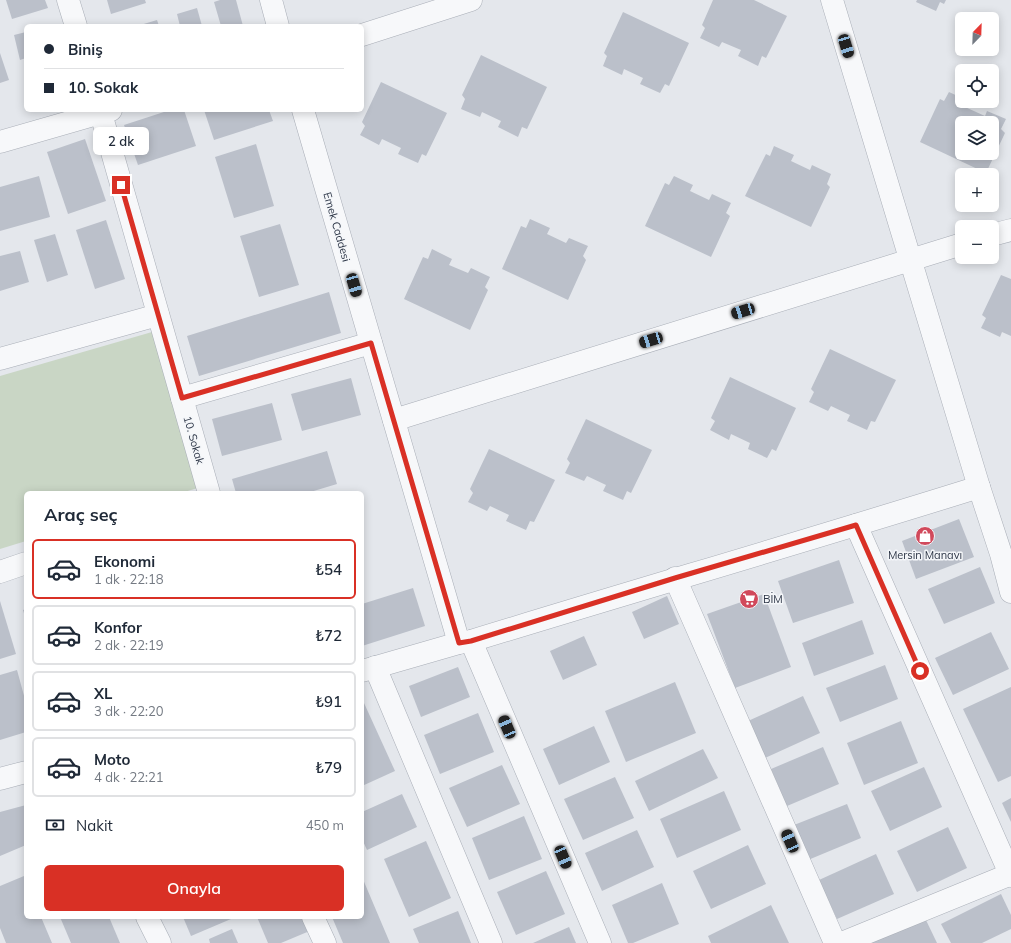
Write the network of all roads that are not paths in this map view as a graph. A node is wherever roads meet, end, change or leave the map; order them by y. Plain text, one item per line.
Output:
1 (68, 0) edge
2 (271, 0) edge
3 (471, 0) edge
4 (832, 0) edge
5 (75, 24) edge
6 (277, 24) edge
7 (364, 34) edge
8 (101, 112) edge
9 (104, 112) edge
10 (304, 112) edge
11 (0, 142) edge
12 (1011, 230) edge
13 (999, 233) edge
14 (955, 246) edge
15 (910, 259) junction
16 (158, 315) junction
17 (371, 343) junction
18 (0, 359) edge
19 (182, 398) junction
20 (394, 420) junction
21 (979, 487) junction
22 (208, 491) edge
23 (856, 525) junction
24 (1006, 552) edge
25 (24, 564) edge
26 (0, 572) edge
27 (675, 578) junction
28 (1011, 592) edge
29 (465, 642) junction
30 (369, 669) edge
31 (24, 773) edge
32 (0, 779) edge
33 (1011, 875) edge
34 (148, 919) edge
35 (314, 919) edge
36 (160, 943) edge
37 (324, 943) edge
38 (490, 943) edge
39 (600, 943) edge
40 (835, 943) edge
41 (842, 943) edge

1 - 5 street
2 - 6 street
3 - 7 street
4 - 15 street
8 - 11 street
9 - 16 street, 10. Sokak
10 - 17 street, Emek Caddesi
12 - 13 street
14 - 15 street
15 - 20 street
15 - 21 street
16 - 18 street
16 - 19 street, 10. Sokak
17 - 19 street
17 - 20 street, Emek Caddesi
19 - 22 street, 10. Sokak
20 - 29 street, Emek Caddesi
21 - 23 street
21 - 24 street
23 - 27 street
23 - 33 street
24 - 28 street
25 - 26 street
27 - 29 street
27 - 40 street
29 - 30 street
29 - 39 street, Emek Caddesi
30 - 38 street
31 - 32 street
33 - 41 street
34 - 36 street
35 - 37 street

